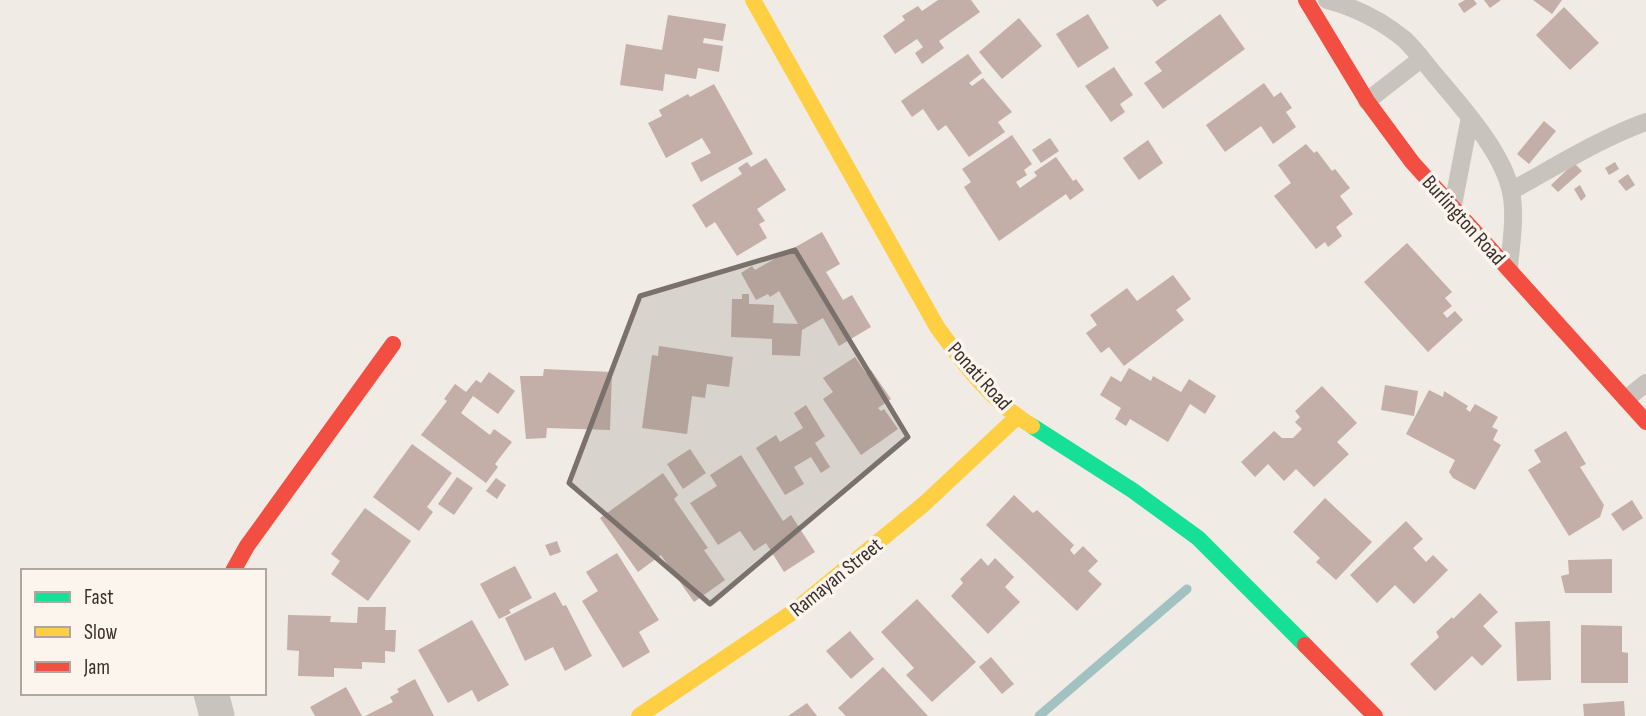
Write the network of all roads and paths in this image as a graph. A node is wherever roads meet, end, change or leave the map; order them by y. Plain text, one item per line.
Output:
1 (753, 0) edge
2 (1306, 0) edge
3 (1327, 0) edge
4 (1421, 59) junction
5 (1367, 101) junction
6 (1470, 117) junction
7 (1646, 122) edge
8 (1511, 191) junction
9 (1452, 209) junction
10 (1508, 271) junction
11 (393, 344) dead end
12 (1646, 383) edge
13 (1626, 399) junction
14 (1017, 417) junction
15 (1646, 422) edge
16 (234, 569) edge
17 (212, 695) edge
18 (217, 716) edge
19 (639, 716) edge
20 (1375, 716) edge

1 - 14 street, Ponati Road
2 - 5 street, Burlington Road
3 - 4 lane
4 - 5 lane
4 - 6 lane
5 - 9 street, Burlington Road
6 - 8 lane
6 - 9 lane
7 - 8 lane
8 - 10 lane
9 - 10 street, Burlington Road
10 - 13 street, Burlington Road
11 - 16 street
12 - 13 lane
13 - 15 street, Burlington Road
14 - 19 street, Ramayan Street
14 - 20 street, Ponati Road
17 - 18 street

